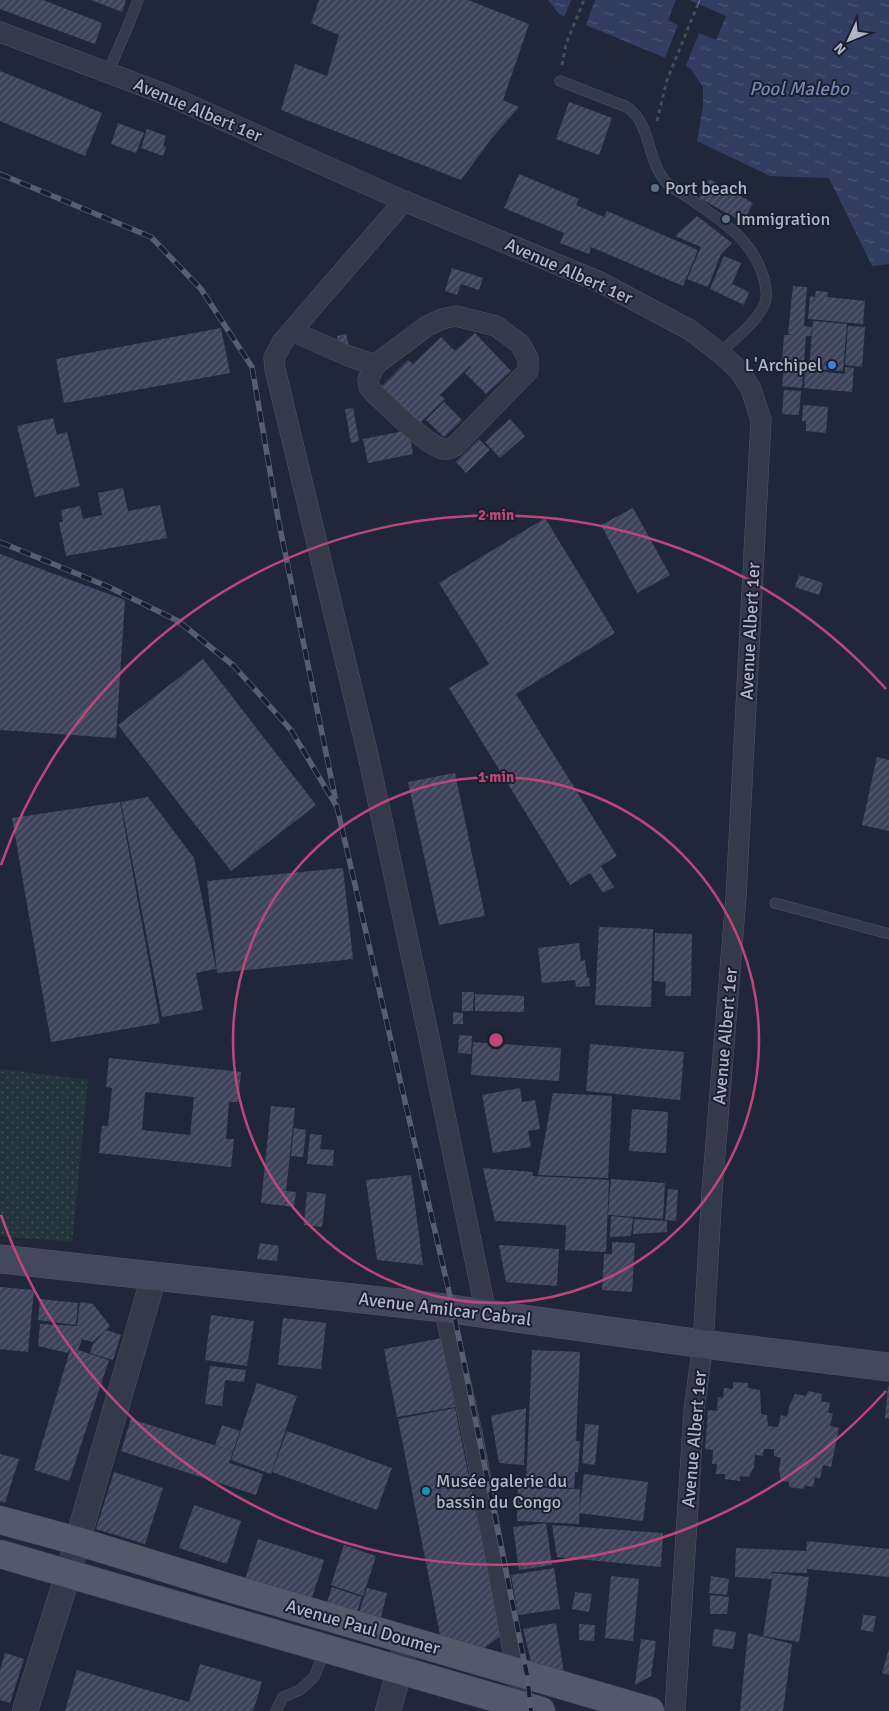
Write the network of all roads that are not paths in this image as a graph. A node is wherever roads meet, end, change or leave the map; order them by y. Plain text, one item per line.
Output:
1 (138, 0) edge
2 (0, 32) edge
3 (108, 72) junction
4 (560, 81) road end
5 (404, 201) junction
6 (292, 331) junction
7 (720, 353) junction
8 (375, 365) junction
9 (776, 903) dead end
10 (889, 934) edge
11 (0, 1259) edge
12 (154, 1276) junction
13 (444, 1308) junction
14 (486, 1313) junction
15 (703, 1344) junction
16 (889, 1367) edge
17 (0, 1520) edge
18 (77, 1541) junction
19 (0, 1554) edge
20 (68, 1574) junction
21 (334, 1618) junction
22 (408, 1640) junction
23 (326, 1648) junction
24 (400, 1670) junction
25 (516, 1672) junction
26 (532, 1708) edge
27 (25, 1711) edge
28 (276, 1711) edge
29 (388, 1711) edge
30 (650, 1711) edge
31 (675, 1711) edge

1 - 3 lane
2 - 3 street, Avenue Albert 1er
3 - 5 street, Avenue Albert 1er
4 - 7 lane
5 - 6 street
5 - 7 street, Avenue Albert 1er
6 - 8 street
6 - 14 street
7 - 15 street, Avenue Albert 1er
8 - 8 street
9 - 10 lane
11 - 12 main road, Avenue Amilcar Cabral
12 - 13 main road, Avenue Amilcar Cabral
12 - 18 street
13 - 14 main road, Avenue Amilcar Cabral
13 - 25 street
14 - 15 main road, Avenue Amilcar Cabral
15 - 16 main road, Avenue Amilcar Cabral
15 - 31 street, Avenue Albert 1er
17 - 18 main road, Avenue Paul Doumer
18 - 20 street
18 - 21 main road, Avenue Paul Doumer
19 - 20 main road, Avenue Paul Doumer
20 - 23 main road, Avenue Paul Doumer
20 - 27 street
21 - 22 main road, Avenue Paul Doumer
21 - 23 main road
22 - 24 street
22 - 25 main road, Avenue Paul Doumer
23 - 24 main road, Avenue Paul Doumer
23 - 28 lane
24 - 26 main road, Avenue Paul Doumer
24 - 29 street
25 - 26 street
25 - 30 main road, Avenue Paul Doumer

